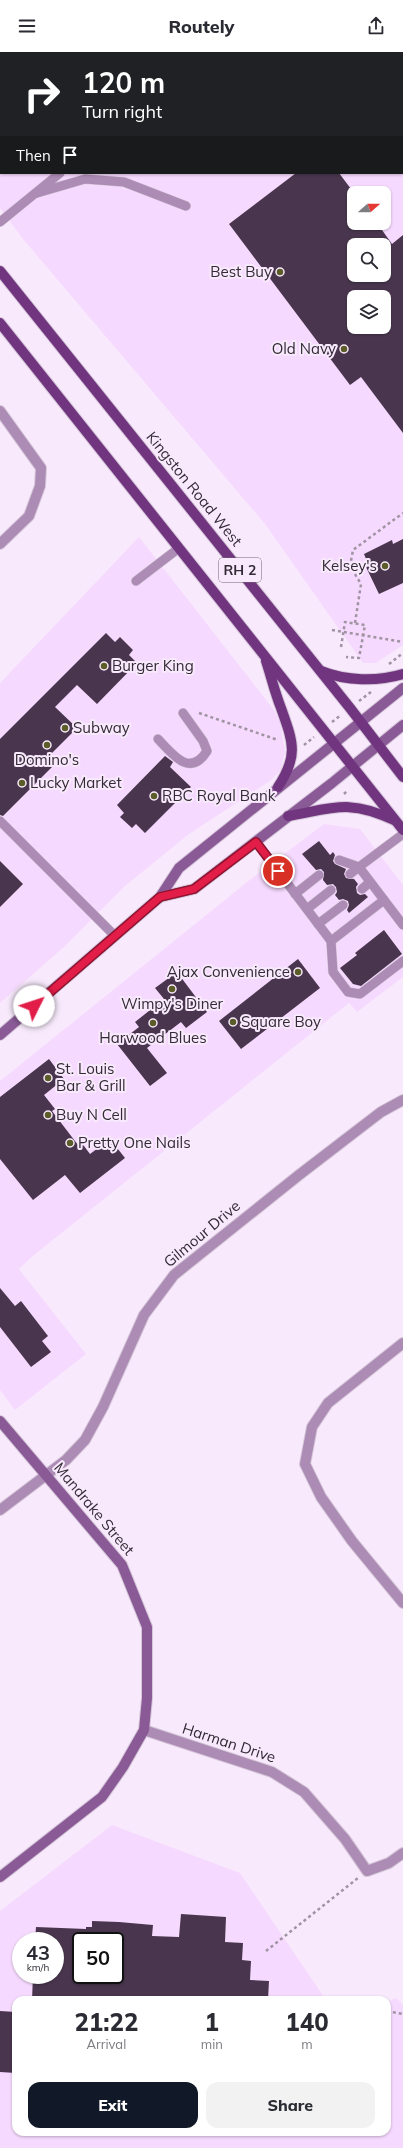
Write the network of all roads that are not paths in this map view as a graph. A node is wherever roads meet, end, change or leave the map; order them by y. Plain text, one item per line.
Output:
1 (59, 174) edge
2 (37, 193) junction
3 (186, 206) dead end
4 (0, 222) edge
5 (0, 271) edge
6 (0, 323) edge
7 (0, 411) edge
8 (0, 544) edge
9 (179, 548) junction
10 (136, 581) dead end
11 (264, 655) junction
12 (321, 671) junction
13 (403, 674) edge
14 (403, 688) edge
15 (183, 713) dead end
16 (361, 722) junction
17 (403, 725) edge
18 (158, 739) dead end
19 (335, 743) junction
20 (378, 745) junction
21 (352, 766) junction
22 (403, 777) edge
23 (278, 787) junction
24 (288, 816) junction
25 (0, 821) edge
26 (396, 821) junction
27 (403, 830) edge
28 (403, 834) edge
29 (256, 842) junction
30 (339, 860) dead end
31 (359, 867) junction
32 (350, 874) dead end
33 (319, 875) dead end
34 (370, 882) junction
35 (362, 889) dead end
36 (331, 890) dead end
37 (295, 894) junction
38 (160, 897) junction
39 (384, 900) junction
40 (343, 904) dead end
41 (307, 909) junction
42 (318, 924) junction
43 (403, 924) edge
44 (115, 936) junction
45 (331, 941) junction
46 (403, 961) edge
47 (0, 1035) edge
48 (403, 1100) edge
49 (403, 1343) edge
50 (0, 1421) edge
51 (46, 1475) junction
52 (0, 1510) edge
53 (402, 1599) edge
54 (144, 1730) junction
55 (403, 1853) edge
56 (0, 1877) edge

1 - 2 lane
2 - 3 lane
2 - 4 lane
5 - 12 main road, Kingston Road West / RH 2
6 - 9 main road, RH 2
7 - 8 street
9 - 10 lane
9 - 11 main road, RH 2
11 - 19 main road, RH 2
11 - 23 main road
12 - 13 main road
12 - 16 main road, Kingston Road West / RH 2
14 - 16 main road
15 - 18 lane
16 - 19 main road
16 - 20 main road, Kingston Road West / RH 2
17 - 20 main road
19 - 21 main road, RH 2
19 - 23 main road
20 - 21 main road
20 - 22 main road, RH 2
21 - 24 main road
21 - 26 main road, RH 2
23 - 38 main road
24 - 26 main road
24 - 29 main road
25 - 44 lane
26 - 27 main road, RH 2
28 - 31 lane
29 - 37 lane
29 - 38 main road
30 - 31 lane
31 - 32 lane
31 - 34 lane
33 - 37 lane
34 - 35 lane
34 - 39 lane
36 - 41 lane
37 - 41 lane
38 - 44 main road
39 - 43 lane
39 - 45 lane
40 - 42 lane
41 - 42 lane
42 - 45 lane
44 - 47 main road
45 - 46 lane
48 - 51 street, Gilmour Drive
49 - 53 street
50 - 51 main road, Mandrake Street
51 - 52 street, Gilmour Drive
51 - 54 main road, Mandrake Street
54 - 55 street, Harman Drive
54 - 56 main road, Mandrake Street

